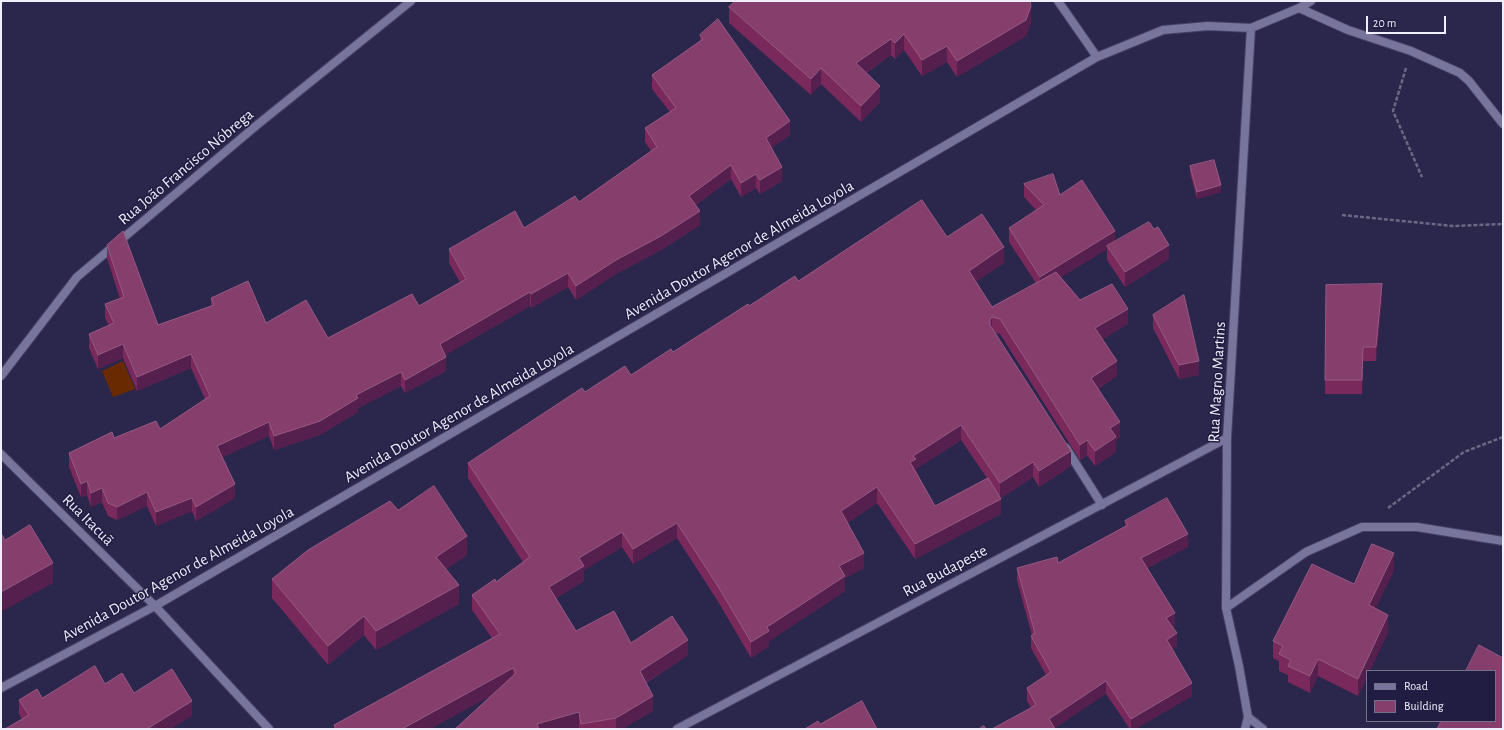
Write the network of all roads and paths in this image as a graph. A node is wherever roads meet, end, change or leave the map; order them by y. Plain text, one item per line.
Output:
1 (411, 1) edge
2 (1058, 1) edge
3 (1311, 1) edge
4 (1299, 8) junction
5 (1251, 28) junction
6 (1411, 51) junction
7 (1097, 57) junction
8 (1503, 124) edge
9 (1422, 177) dead end
10 (1342, 215) dead end
11 (1503, 224) edge
12 (1, 376) edge
13 (1059, 438) edge
14 (1227, 438) junction
15 (1503, 438) edge
16 (1, 454) edge
17 (1102, 505) junction
18 (1362, 528) junction
19 (1503, 541) edge
20 (155, 606) junction
21 (1226, 608) junction
22 (1, 688) edge
23 (1248, 717) junction
24 (269, 729) edge
25 (677, 729) edge
26 (1245, 729) edge
27 (1263, 729) edge

1 - 12 street, Rua João Francisco Nóbrega
2 - 7 street
3 - 4 street, Avenida Doutor Agenor de Almeida Loyola
4 - 5 street, Avenida Doutor Agenor de Almeida Loyola
4 - 6 street
5 - 7 street, Avenida Doutor Agenor de Almeida Loyola
5 - 14 street, Rua Magno Martins
6 - 8 street
6 - 9 path
7 - 20 street, Avenida Doutor Agenor de Almeida Loyola
10 - 11 path
13 - 17 street
14 - 17 street, Rua Budapeste
14 - 21 street, Rua Magno Martins
15 - 18 path
16 - 20 street, Rua Itacuã
17 - 25 street, Rua Budapeste
18 - 19 street
18 - 21 street
20 - 22 street, Avenida Doutor Agenor de Almeida Loyola
20 - 24 street, Rua Itacuã
21 - 23 street, Rua Magno Martins
23 - 26 street
23 - 27 street

